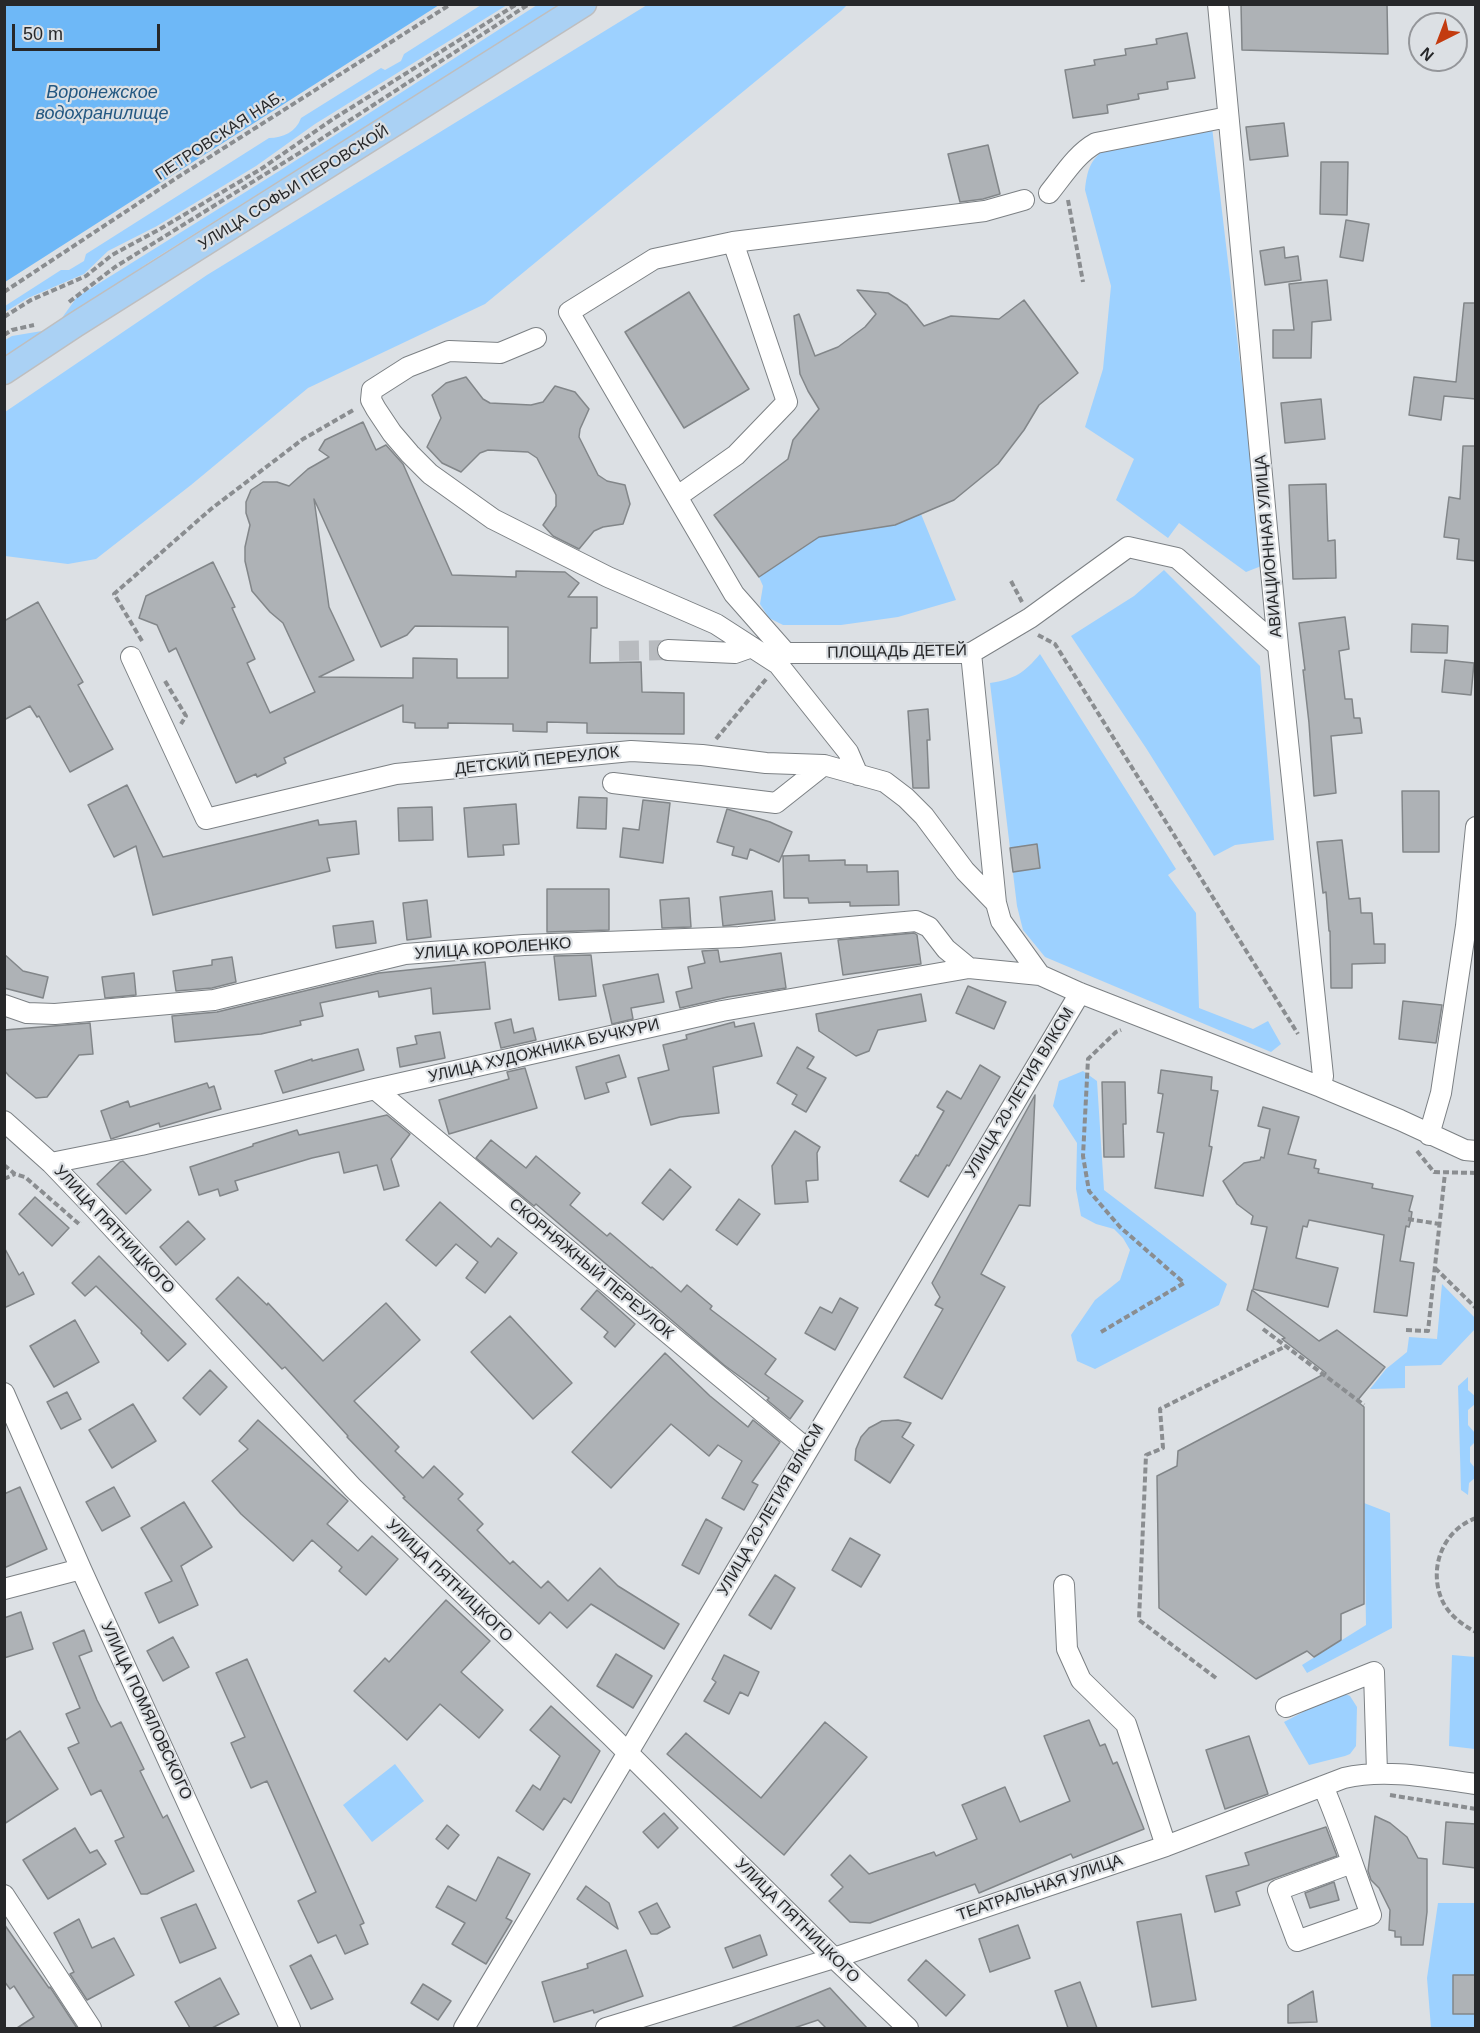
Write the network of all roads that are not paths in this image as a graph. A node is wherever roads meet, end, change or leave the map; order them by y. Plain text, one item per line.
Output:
1 (584, 4) edge
2 (1218, 4) edge
3 (1228, 117) junction
4 (1049, 193) dead end
5 (1024, 200) dead end
6 (733, 242) junction
7 (536, 338) dead end
8 (4, 372) edge
9 (678, 496) junction
10 (1278, 646) junction
11 (752, 647) junction
12 (668, 650) tunnel mouth
13 (137, 651) road end
14 (971, 653) junction
15 (824, 765) junction
16 (858, 775) junction
17 (613, 783) dead end
18 (1476, 827) edge
19 (996, 903) junction
20 (969, 968) junction
21 (1040, 975) junction
22 (1080, 993) junction
23 (4, 1005) edge
24 (1321, 1087) junction
25 (375, 1089) junction
26 (4, 1121) edge
27 (1429, 1135) junction
28 (1476, 1151) edge
29 (51, 1163) junction
30 (4, 1393) edge
31 (807, 1449) junction
32 (81, 1569) junction
33 (1064, 1585) dead end
34 (4, 1589) edge
35 (1286, 1707) dead end
36 (628, 1753) junction
37 (1377, 1773) junction
38 (1476, 1784) edge
39 (1323, 1786) junction
40 (1166, 1846) junction
41 (1352, 1863) junction
42 (4, 1895) edge
43 (834, 1958) junction
44 (91, 2028) edge
45 (290, 2028) edge
46 (464, 2028) edge
47 (606, 2028) edge
48 (908, 2028) edge

1 - 8 main road, УЛИЦА СОФЬИ ПЕРОВСКОЙ
2 - 3 street, АВИАЦИОННАЯ УЛИЦА
3 - 4 street
3 - 10 street, АВИАЦИОННАЯ УЛИЦА
5 - 6 street
6 - 9 street
6 - 9 street, ПЛОЩАДЬ ДЕТЕЙ
7 - 11 street
9 - 14 street, ПЛОЩАДЬ ДЕТЕЙ
10 - 14 street, ПЛОЩАДЬ ДЕТЕЙ
10 - 24 street, АВИАЦИОННАЯ УЛИЦА
11 - 12 street
11 - 16 street
13 - 15 street, ДЕТСКИЙ ПЕРЕУЛОК
14 - 19 street
15 - 16 street, ДЕТСКИЙ ПЕРЕУЛОК
15 - 17 street
16 - 19 street, ДЕТСКИЙ ПЕРЕУЛОК
18 - 27 street
19 - 21 street
20 - 21 street, УЛИЦА ХУДОЖНИКА БУЧКУРИ
20 - 23 street, УЛИЦА КОРОЛЕНКО
20 - 25 street, УЛИЦА ХУДОЖНИКА БУЧКУРИ
21 - 22 street
22 - 24 street
22 - 31 street, УЛИЦА 20-ЛЕТИЯ ВЛКСМ
24 - 27 street
25 - 29 street, УЛИЦА ХУДОЖНИКА БУЧКУРИ
25 - 31 street, СКОРНЯЖНЫЙ ПЕРЕУЛОК
26 - 29 street, УЛИЦА ПЯТНИЦКОГО
27 - 28 street
29 - 36 street, УЛИЦА ПЯТНИЦКОГО
30 - 32 street, УЛИЦА ПОМЯЛОВСКОГО
31 - 36 street, УЛИЦА 20-ЛЕТИЯ ВЛКСМ
32 - 34 street
32 - 45 street, УЛИЦА ПОМЯЛОВСКОГО
33 - 40 street
35 - 37 street
36 - 43 street, УЛИЦА ПЯТНИЦКОГО
36 - 46 street, УЛИЦА 20-ЛЕТИЯ ВЛКСМ
37 - 38 street, ТЕАТРАЛЬНАЯ УЛИЦА
37 - 39 street, ТЕАТРАЛЬНАЯ УЛИЦА
39 - 40 street, ТЕАТРАЛЬНАЯ УЛИЦА
39 - 41 street
40 - 43 street, ТЕАТРАЛЬНАЯ УЛИЦА
41 - 41 street
42 - 44 street
43 - 47 street, ТЕАТРАЛЬНАЯ УЛИЦА
43 - 48 street, УЛИЦА ПЯТНИЦКОГО

